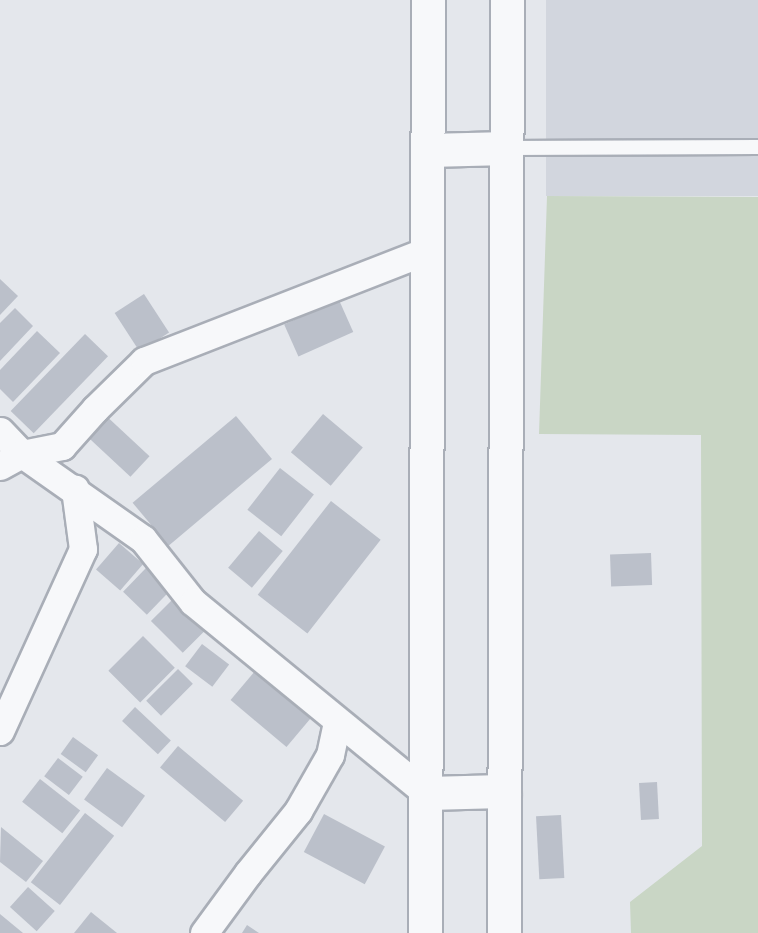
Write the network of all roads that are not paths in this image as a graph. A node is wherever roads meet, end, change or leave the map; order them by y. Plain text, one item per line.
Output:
1 (428, 0) edge
2 (507, 0) edge
3 (758, 147) edge
4 (507, 148) junction
5 (428, 150) junction
6 (426, 251) junction
7 (0, 431) edge
8 (11, 460) edge
9 (75, 489) junction
10 (338, 722) junction
11 (0, 730) edge
12 (504, 791) junction
13 (426, 793) junction
14 (204, 933) edge
15 (425, 933) edge
16 (504, 933) edge

1 - 5 street
2 - 4 street
3 - 4 lane
4 - 5 street
4 - 12 street
5 - 6 street
6 - 8 street
6 - 13 street
7 - 8 street
8 - 9 street
9 - 10 street
9 - 11 street
10 - 13 street
10 - 14 street
12 - 13 street
12 - 16 street
13 - 15 street

